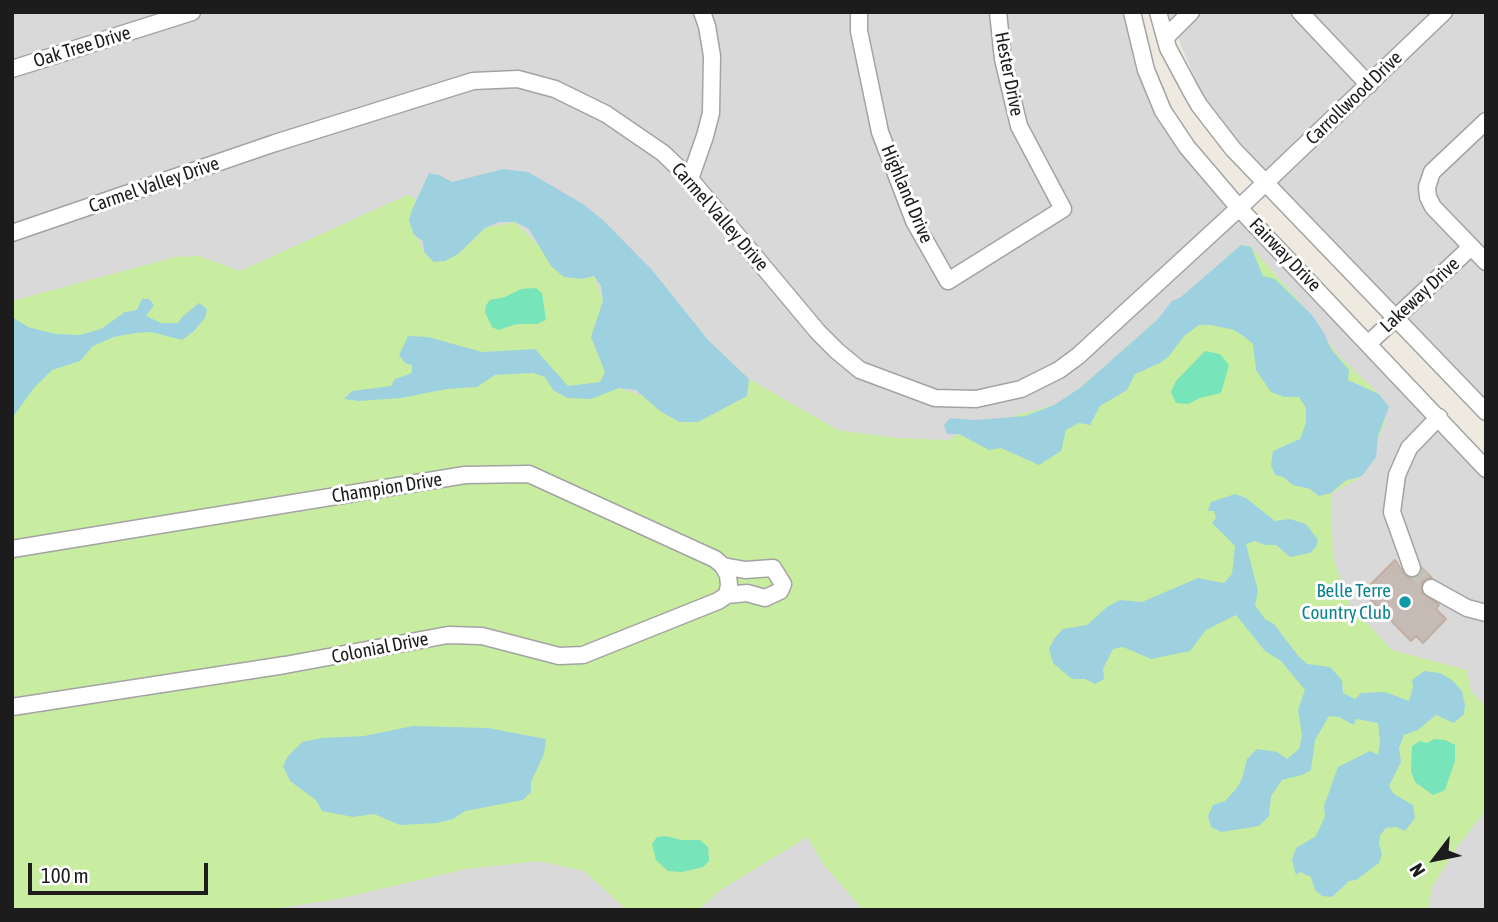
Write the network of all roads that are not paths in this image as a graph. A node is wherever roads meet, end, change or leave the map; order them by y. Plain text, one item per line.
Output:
1 (192, 12) edge
2 (702, 12) edge
3 (859, 12) edge
4 (998, 12) edge
5 (1132, 12) edge
6 (1158, 12) edge
7 (1191, 12) edge
8 (1300, 12) edge
9 (1444, 12) edge
10 (1165, 37) junction
11 (12, 69) edge
12 (1369, 85) junction
13 (1486, 121) edge
14 (690, 179) junction
15 (1265, 183) junction
16 (1239, 208) junction
17 (1063, 209) joint
18 (12, 233) edge
19 (1471, 247) junction
20 (1486, 262) edge
21 (1395, 319) junction
22 (1369, 343) junction
23 (1486, 412) edge
24 (1439, 417) junction
25 (1486, 469) edge
26 (12, 549) edge
27 (723, 566) junction
28 (1412, 568) tunnel mouth
29 (1431, 588) tunnel mouth
30 (728, 590) junction
31 (1486, 613) edge
32 (12, 707) edge

1 - 11 street, Oak Tree Drive
2 - 14 street
3 - 17 street, Highland Drive
4 - 17 street, Hester Drive
5 - 16 street, Fairway Drive
6 - 10 street, Fairway Drive
7 - 10 street
8 - 12 street
9 - 12 street, Carrollwood Drive
10 - 15 street, Fairway Drive
12 - 15 street, Carrollwood Drive
13 - 19 street
14 - 16 street, Carmel Valley Drive
14 - 18 street, Carmel Valley Drive
15 - 16 street, Carmel Valley Drive
15 - 21 street, Fairway Drive
16 - 22 street, Fairway Drive
19 - 20 street
19 - 21 street, Lakeway Drive
21 - 22 street, Lakeway Drive
21 - 23 street, Fairway Drive
22 - 24 street, Fairway Drive
24 - 25 street, Fairway Drive
24 - 28 street
26 - 27 street, Champion Drive
27 - 30 street
27 - 30 street
29 - 31 street
30 - 32 street, Colonial Drive

